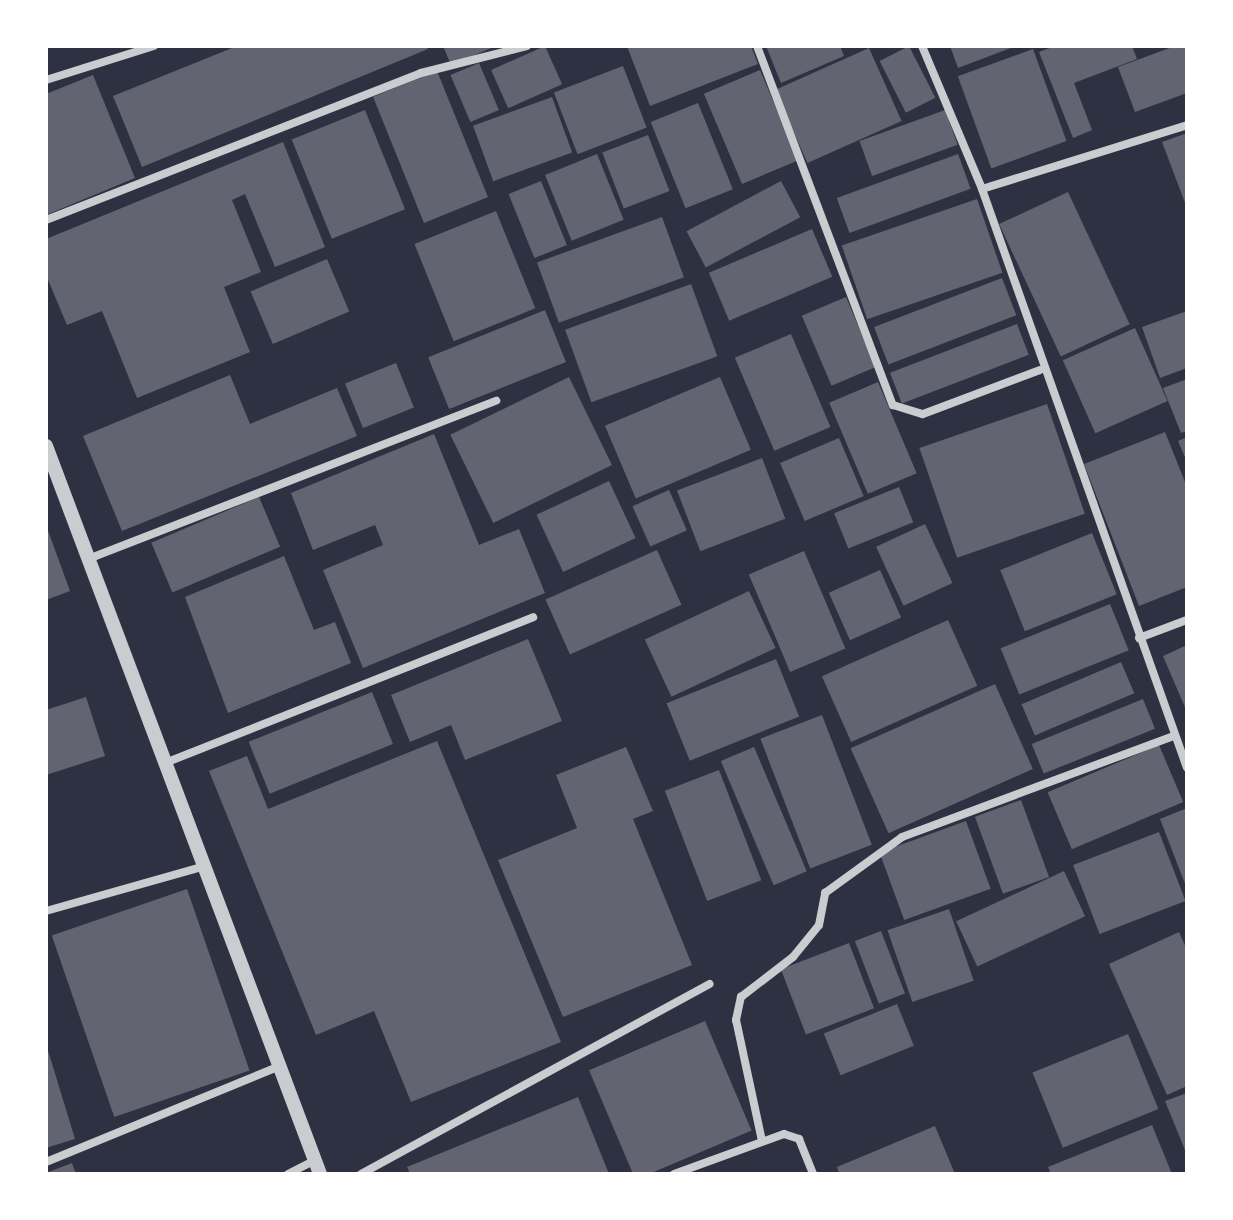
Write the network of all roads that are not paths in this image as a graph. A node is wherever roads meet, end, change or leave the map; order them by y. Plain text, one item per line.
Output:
1 (154, 46) edge
2 (527, 46) edge
3 (757, 46) edge
4 (922, 46) edge
5 (46, 80) edge
6 (1187, 125) edge
7 (982, 189) junction
8 (46, 220) edge
9 (1040, 370) junction
10 (496, 401) dead end
11 (46, 446) edge
12 (88, 559) junction
13 (533, 617) dead end
14 (1187, 620) edge
15 (1139, 638) junction
16 (1171, 737) junction
17 (165, 763) junction
18 (1187, 768) edge
19 (205, 866) junction
20 (46, 911) edge
21 (710, 984) dead end
22 (278, 1067) junction
23 (762, 1141) junction
24 (46, 1162) edge
25 (317, 1167) edge
26 (288, 1174) edge
27 (361, 1174) edge
28 (674, 1174) edge
29 (813, 1174) edge

1 - 5 street
2 - 8 street
3 - 9 street
4 - 7 street
6 - 7 street
7 - 9 street
9 - 15 street
10 - 12 street
11 - 12 street
12 - 17 street
13 - 17 street
14 - 15 street
15 - 16 street
16 - 18 street
16 - 23 street
17 - 19 street
19 - 20 street
19 - 22 street
21 - 27 street
22 - 24 street
22 - 25 street
23 - 28 street
23 - 29 street
25 - 26 street

